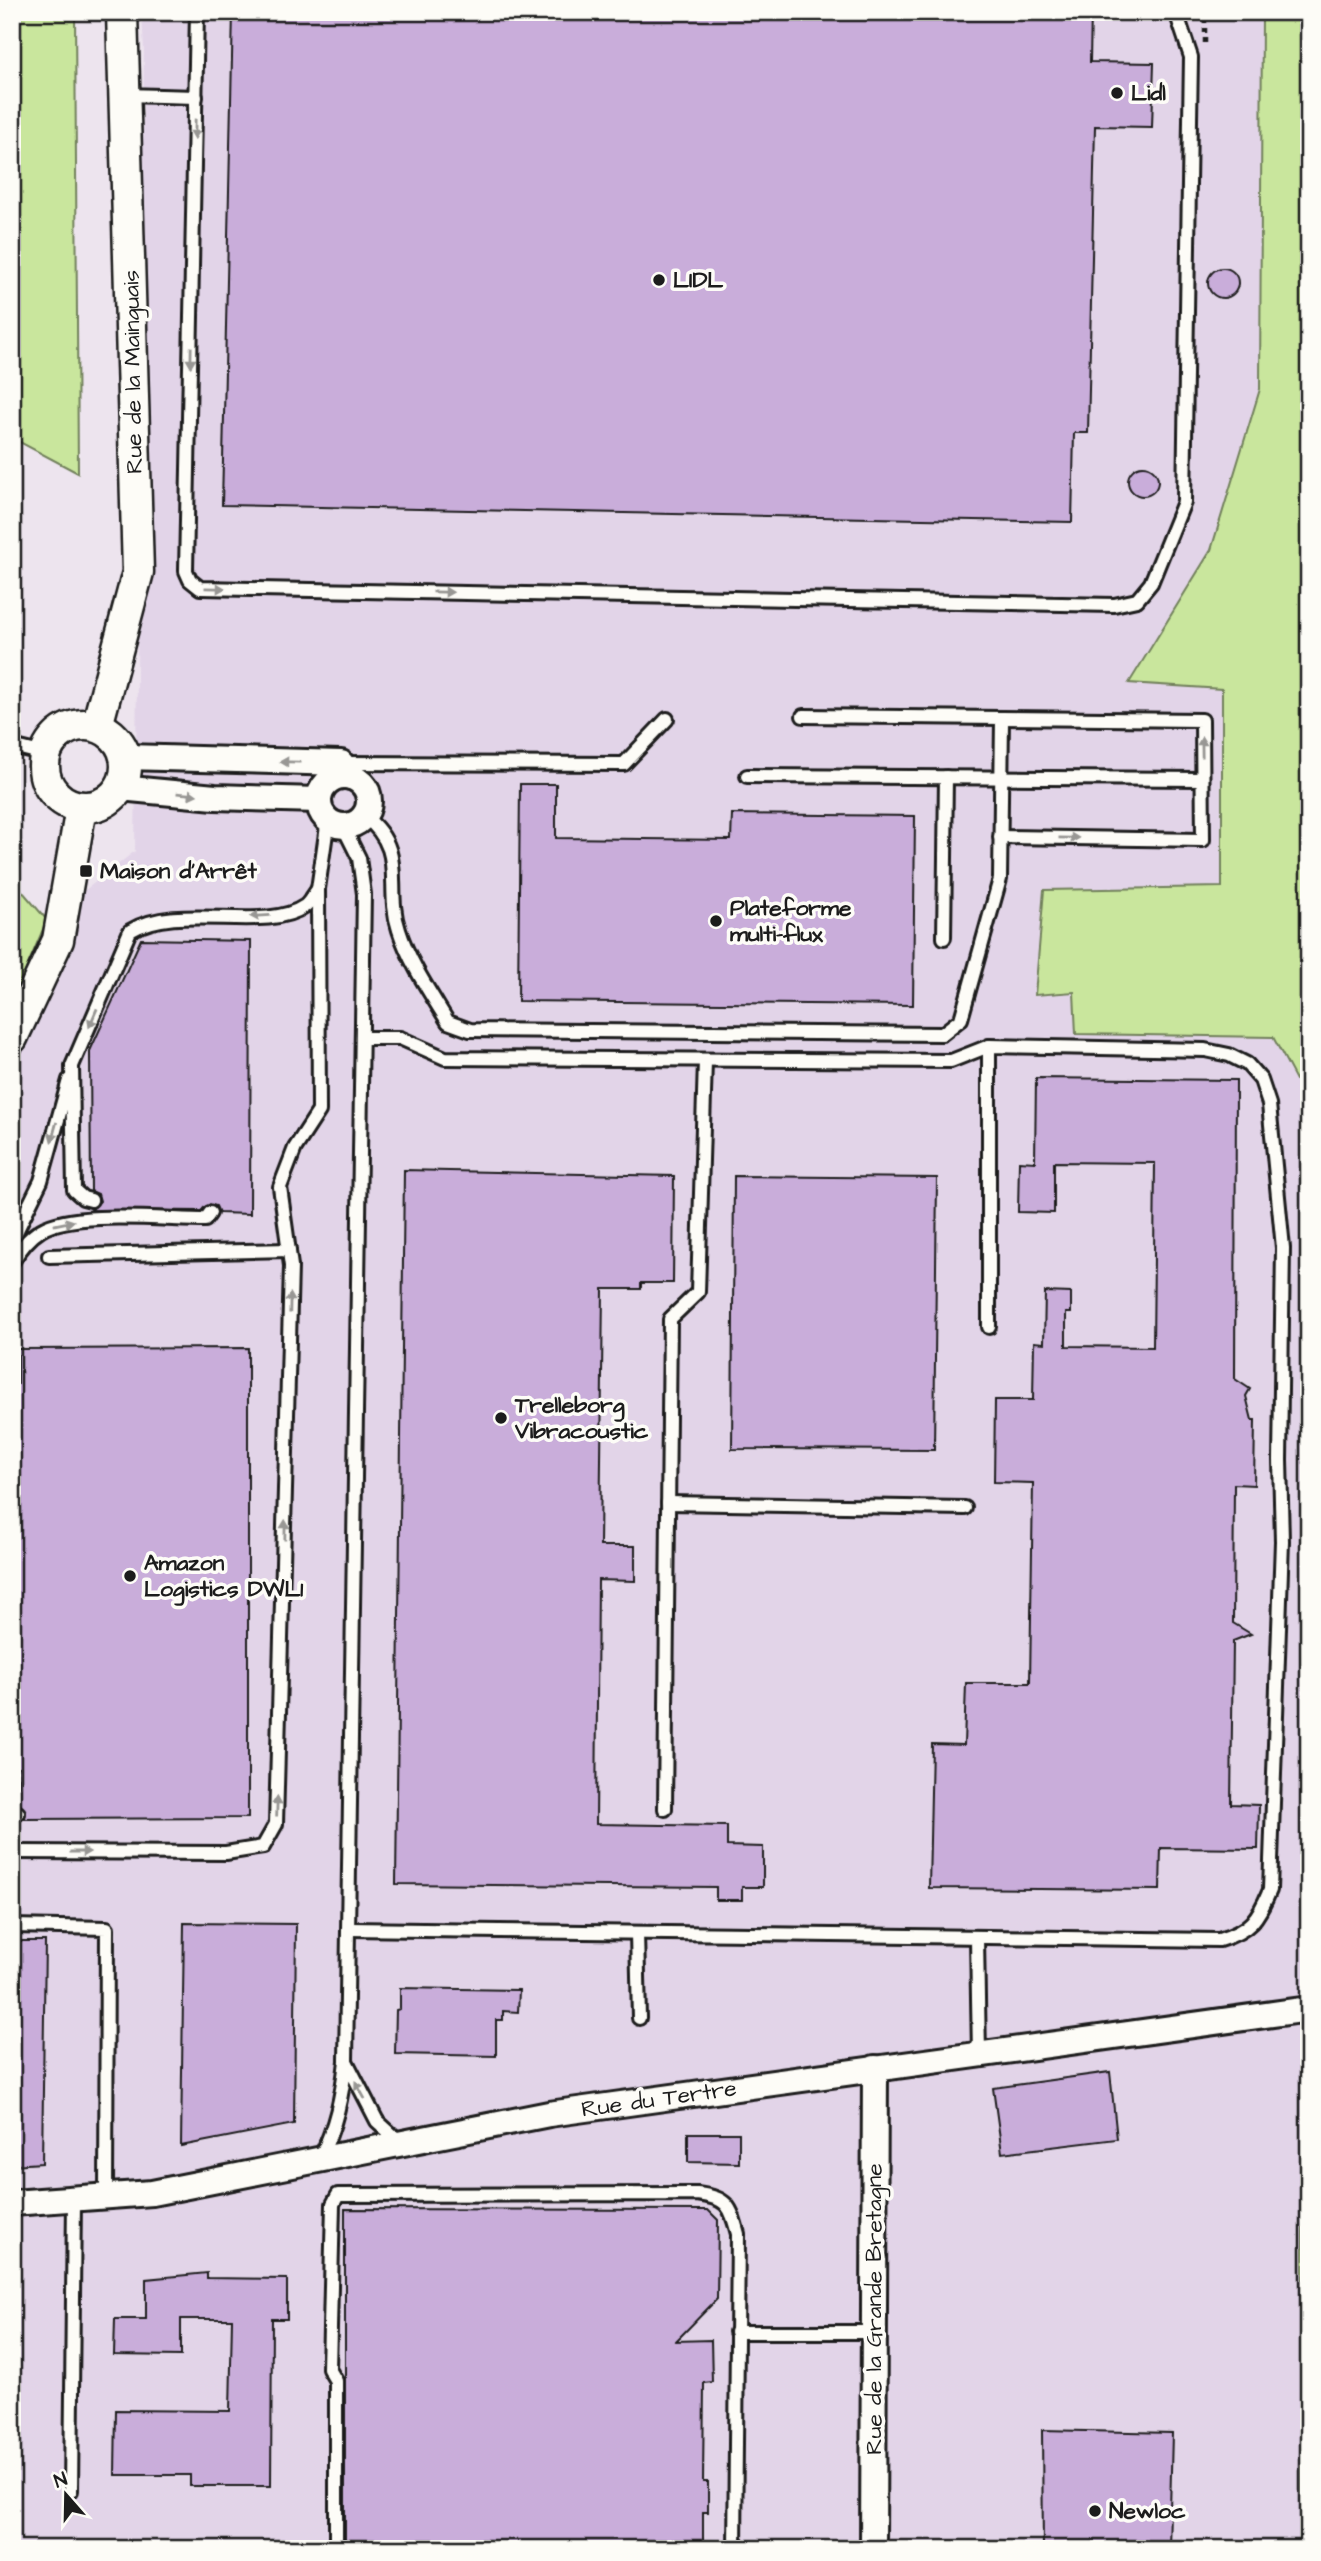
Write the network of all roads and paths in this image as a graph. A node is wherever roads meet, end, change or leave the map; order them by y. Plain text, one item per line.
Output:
1 (122, 12) edge
2 (197, 12) edge
3 (1176, 12) edge
4 (127, 95) junction
5 (196, 97) junction
6 (803, 716) dead end
7 (667, 719) dead end
8 (1002, 720) junction
9 (97, 726) junction
10 (12, 746) edge
11 (45, 754) junction
12 (126, 757) junction
13 (346, 770) junction
14 (747, 776) dead end
15 (946, 777) junction
16 (1001, 778) junction
17 (1202, 779) junction
18 (120, 788) junction
19 (81, 808) junction
20 (338, 815) junction
21 (1000, 837) junction
22 (318, 889) junction
23 (944, 938) dead end
24 (12, 1038) edge
25 (363, 1038) junction
26 (989, 1046) junction
27 (705, 1061) junction
28 (72, 1066) junction
29 (91, 1200) dead end
30 (210, 1213) dead end
31 (12, 1240) edge
32 (289, 1250) junction
33 (48, 1256) dead end
34 (12, 1262) edge
35 (989, 1327) dead end
36 (668, 1503) junction
37 (965, 1508) dead end
38 (665, 1809) dead end
39 (12, 1852) edge
40 (12, 1926) edge
41 (349, 1929) junction
42 (637, 1933) junction
43 (977, 1939) junction
44 (1309, 2009) edge
45 (639, 2018) dead end
46 (979, 2055) junction
47 (346, 2061) junction
48 (875, 2068) junction
49 (401, 2143) junction
50 (319, 2160) junction
51 (106, 2198) junction
52 (74, 2200) junction
53 (12, 2203) edge
54 (736, 2332) junction
55 (875, 2332) junction
56 (71, 2491) dead end
57 (336, 2549) edge
58 (735, 2549) edge
59 (873, 2549) edge

1 - 4 street, Rue de la Mainguais
2 - 5 lane
5 -> 3 lane
4 - 5 lane
4 - 9 street, Rue de la Mainguais
6 - 8 lane
7 - 13 lane
8 - 16 lane
17 -> 8 lane
9 - 11 street
9 - 12 street
10 - 11 lane
11 - 19 street
13 -> 12 street
12 - 18 street
13 - 20 street
13 - 20 street
14 - 15 lane
15 - 16 lane
15 - 23 lane
16 - 17 lane
16 - 21 lane
21 -> 17 lane
18 - 19 street
18 -> 20 street
19 - 24 street
20 - 21 lane
20 - 22 lane
20 - 25 lane
22 -> 28 lane
22 - 32 lane
25 - 27 lane
25 - 41 lane
26 - 27 lane
26 - 35 lane
26 - 43 lane
27 - 36 lane
28 - 29 lane
28 -> 31 lane
34 -> 30 lane
32 - 33 lane
39 -> 32 lane
36 - 37 lane
36 - 38 lane
40 - 51 lane
41 - 42 lane
41 - 47 lane
42 - 43 lane
42 - 45 lane
43 - 46 lane
44 - 46 street, Rue du Tertre
46 - 48 street, Rue du Tertre
49 -> 47 lane
47 - 50 lane
48 - 49 street, Rue du Tertre
48 - 55 street, Rue de la Grande Bretagne
49 - 50 street, Rue du Tertre
50 - 51 street, Rue du Tertre
51 - 52 street, Rue du Tertre
52 - 53 street, Rue du Tertre
52 - 56 lane
54 - 55 lane
54 - 57 lane
54 - 58 lane
55 - 59 street, Rue de la Grande Bretagne

